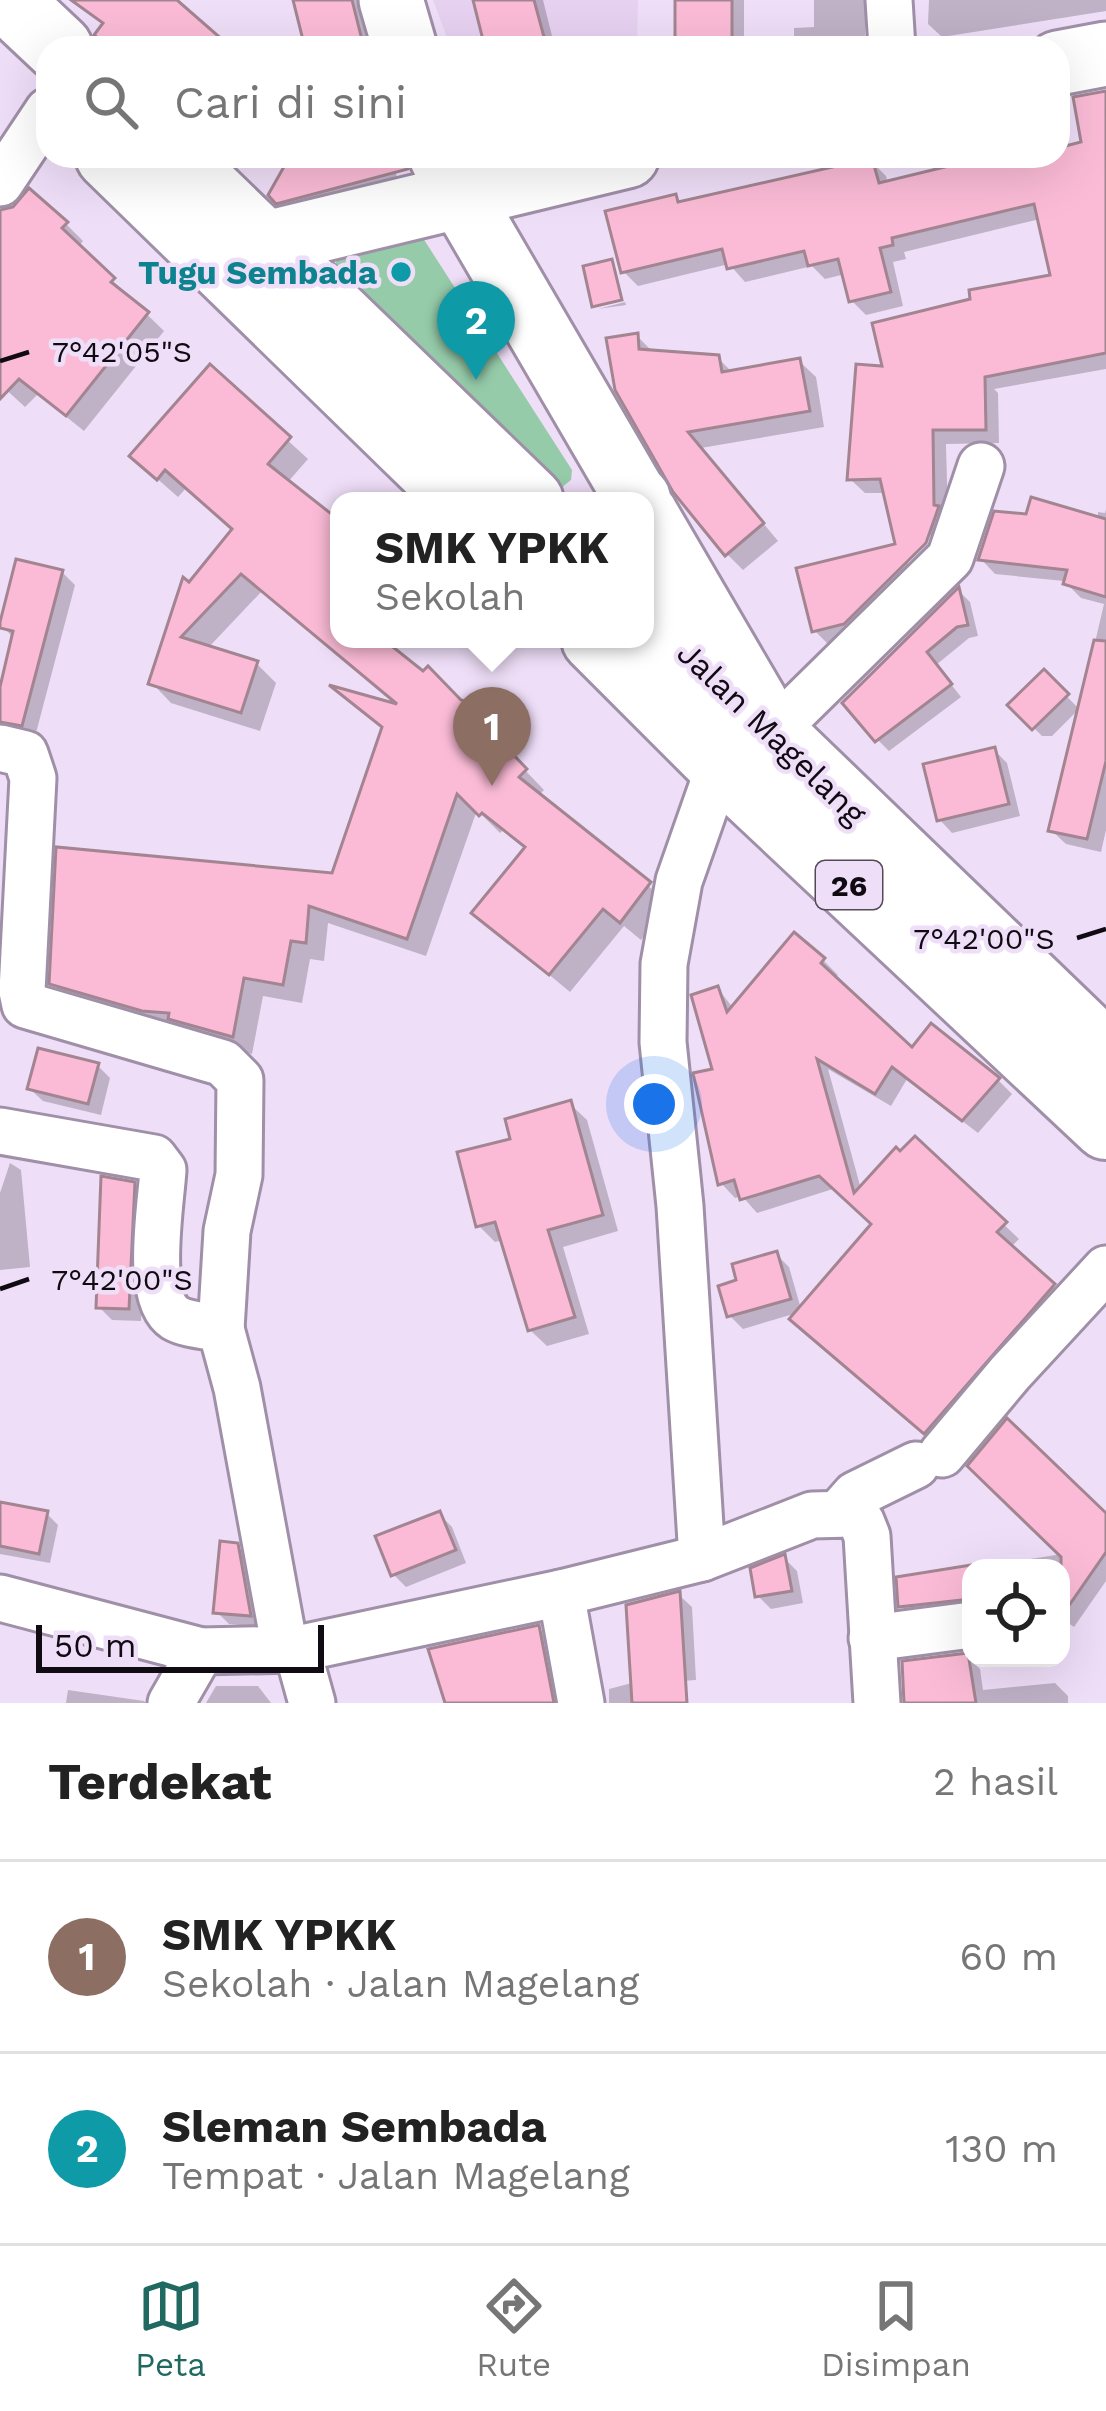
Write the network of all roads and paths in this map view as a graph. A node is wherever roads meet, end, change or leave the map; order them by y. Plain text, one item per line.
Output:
1 (8, 0) edge
2 (391, 0) edge
3 (889, 0) edge
4 (46, 36) edge
5 (402, 36) edge
6 (891, 36) edge
7 (0, 50) edge
8 (1106, 54) edge
9 (1070, 61) edge
10 (36, 85) edge
11 (36, 129) edge
12 (121, 168) edge
13 (186, 168) edge
14 (516, 168) edge
15 (450, 175) edge
16 (0, 183) edge
17 (266, 243) junction
18 (981, 466) dead end
19 (455, 492) edge
20 (521, 492) edge
21 (632, 492) edge
22 (654, 538) edge
23 (654, 623) edge
24 (607, 648) edge
25 (0, 748) edge
26 (746, 748) junction
27 (1106, 1055) edge
28 (1106, 1126) edge
29 (0, 1131) edge
30 (1106, 1269) edge
31 (221, 1329) junction
32 (840, 1512) junction
33 (702, 1558) junction
34 (561, 1593) junction
35 (0, 1598) edge
36 (962, 1626) edge
37 (872, 1638) junction
38 (291, 1649) junction
39 (201, 1651) junction
40 (171, 1703) edge
41 (312, 1703) edge
42 (581, 1703) edge
43 (877, 1703) edge

1 - 4 highway
2 - 5 main road
3 - 6 street
7 - 10 highway
8 - 9 main road
11 - 16 street
12 - 19 highway
13 - 17 highway
14 - 15 main road
15 - 17 main road
15 - 21 main road
17 - 20 highway
18 - 26 street
22 - 26 main road
23 - 26 highway, Jalan Magelang / 26
24 - 26 highway, Jalan Magelang / 26
25 - 31 street
26 - 27 highway, Jalan Magelang / 26
26 - 28 highway, Jalan Magelang / 26
26 - 33 street
29 - 31 street
30 - 32 street
31 - 38 street
32 - 33 street
32 - 37 street
33 - 34 street
34 - 38 street
34 - 42 street
35 - 39 street
36 - 37 street
37 - 43 street
38 - 39 street
38 - 41 street
39 - 40 street

